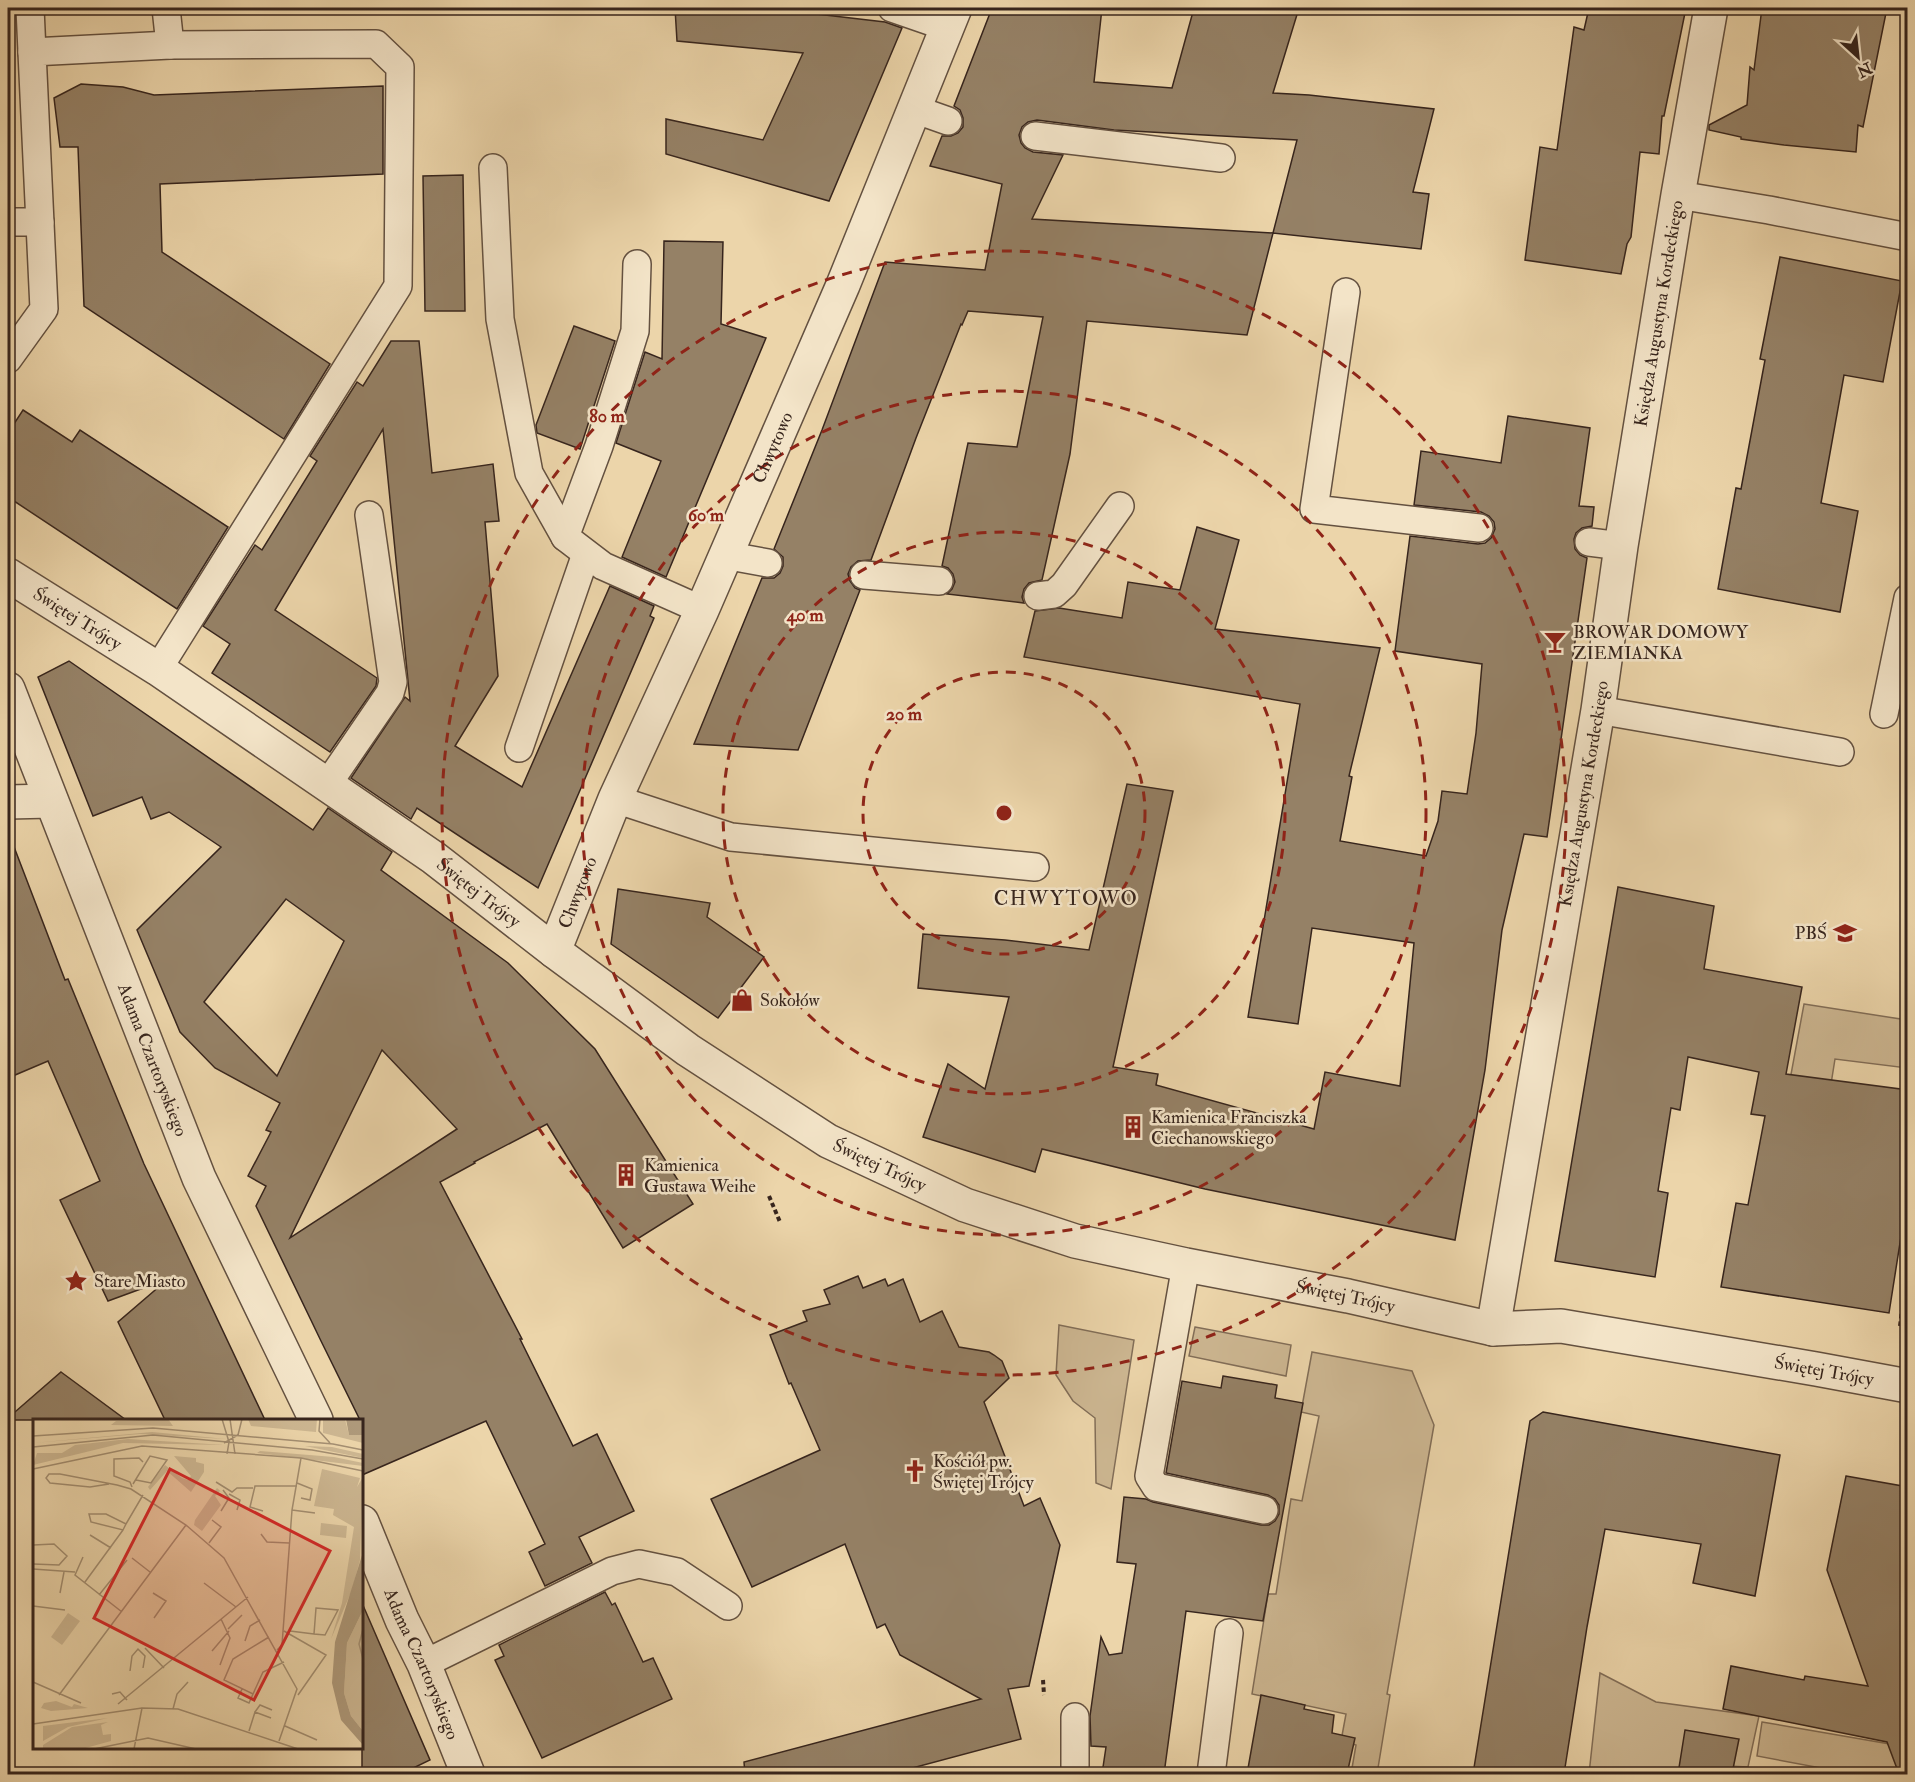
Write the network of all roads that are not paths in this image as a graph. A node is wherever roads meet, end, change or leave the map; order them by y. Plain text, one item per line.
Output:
1 (30, 8) edge
2 (166, 8) edge
3 (892, 8) edge
4 (1711, 8) edge
5 (951, 17) edge
6 (170, 45) junction
7 (32, 52) junction
8 (914, 109) junction
9 (948, 121) dead end
10 (1035, 136) dead end
11 (1221, 158) dead end
12 (493, 168) dead end
13 (1678, 195) junction
14 (8, 222) edge
15 (40, 222) junction
16 (1908, 237) edge
17 (637, 264) dead end
18 (1347, 292) dead end
19 (8, 359) edge
20 (1120, 506) dead end
21 (369, 515) dead end
22 (1479, 528) dead end
23 (565, 537) junction
24 (1589, 542) dead end
25 (1621, 546) junction
26 (586, 554) junction
27 (724, 555) junction
28 (768, 563) dead end
29 (864, 575) dead end
30 (939, 581) dead end
31 (11, 585) edge
32 (1038, 596) dead end
33 (1908, 598) edge
34 (702, 610) junction
35 (158, 669) junction
36 (8, 689) edge
37 (1598, 710) junction
38 (1884, 714) dead end
39 (519, 748) dead end
40 (1840, 752) dead end
41 (327, 785) junction
42 (615, 799) junction
43 (51, 801) junction
44 (8, 802) edge
45 (8, 818) edge
46 (1035, 867) dead end
47 (554, 951) junction
48 (1186, 1265) junction
49 (1492, 1329) junction
50 (1908, 1386) edge
51 (316, 1419) edge
52 (1264, 1510) dead end
53 (363, 1524) edge
54 (728, 1606) dead end
55 (1229, 1633) dead end
56 (424, 1664) junction
57 (1075, 1717) dead end
58 (468, 1774) edge
59 (1075, 1774) edge
60 (1211, 1774) edge

1 - 7 lane
2 - 6 lane
3 - 5 lane
4 - 13 street, Księdza Augustyna Kordeckiego
5 - 8 street, Chwytowo
6 - 7 lane
6 - 35 lane
7 - 15 lane
8 - 9 lane
8 - 27 street, Chwytowo
10 - 11 lane
12 - 23 lane
13 - 16 lane
13 - 25 street, Księdza Augustyna Kordeckiego
14 - 15 lane
15 - 19 lane
17 - 23 lane
18 - 22 lane
20 - 32 lane
21 - 41 lane
23 - 26 lane
24 - 25 lane
25 - 37 street, Księdza Augustyna Kordeckiego
26 - 34 lane
26 - 39 lane
27 - 28 lane
27 - 34 street, Chwytowo
29 - 30 lane
31 - 35 street, Świętej Trójcy
33 - 38 lane
34 - 42 street, Chwytowo
35 - 41 street, Świętej Trójcy
36 - 43 street, Adama Czartoryskiego
37 - 40 lane
37 - 49 street, Księdza Augustyna Kordeckiego
41 - 47 street, Świętej Trójcy
42 - 46 lane
42 - 47 street, Chwytowo
43 - 44 street
43 - 45 lane
43 - 51 street, Adama Czartoryskiego
47 - 48 street, Świętej Trójcy
48 - 49 street, Świętej Trójcy
48 - 52 lane
49 - 50 street, Świętej Trójcy
53 - 56 street, Adama Czartoryskiego
54 - 56 lane
55 - 60 lane
56 - 58 street, Adama Czartoryskiego
57 - 59 lane

